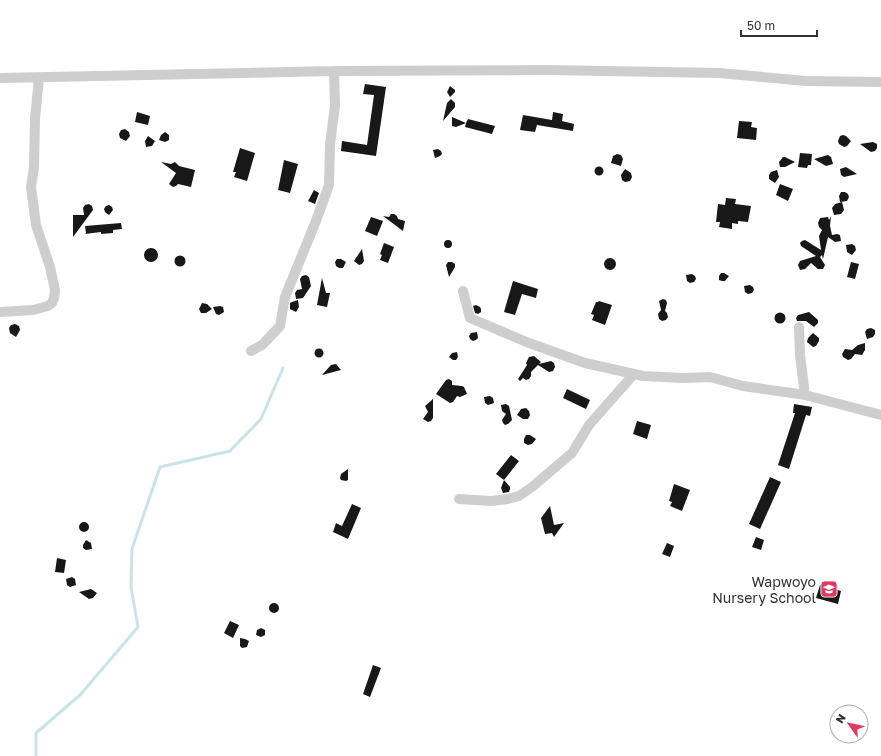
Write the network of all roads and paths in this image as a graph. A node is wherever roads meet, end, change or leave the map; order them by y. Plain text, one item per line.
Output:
1 (334, 71) junction
2 (0, 78) edge
3 (39, 78) junction
4 (881, 82) edge
5 (463, 291) dead end
6 (0, 312) edge
7 (799, 327) dead end
8 (250, 351) dead end
9 (634, 374) junction
10 (804, 395) junction
11 (881, 415) edge
12 (459, 499) dead end

1 - 3 street
1 - 4 street
1 - 8 street
2 - 3 street
3 - 6 street
5 - 9 street
7 - 10 street
9 - 10 street
9 - 12 street
10 - 11 street

